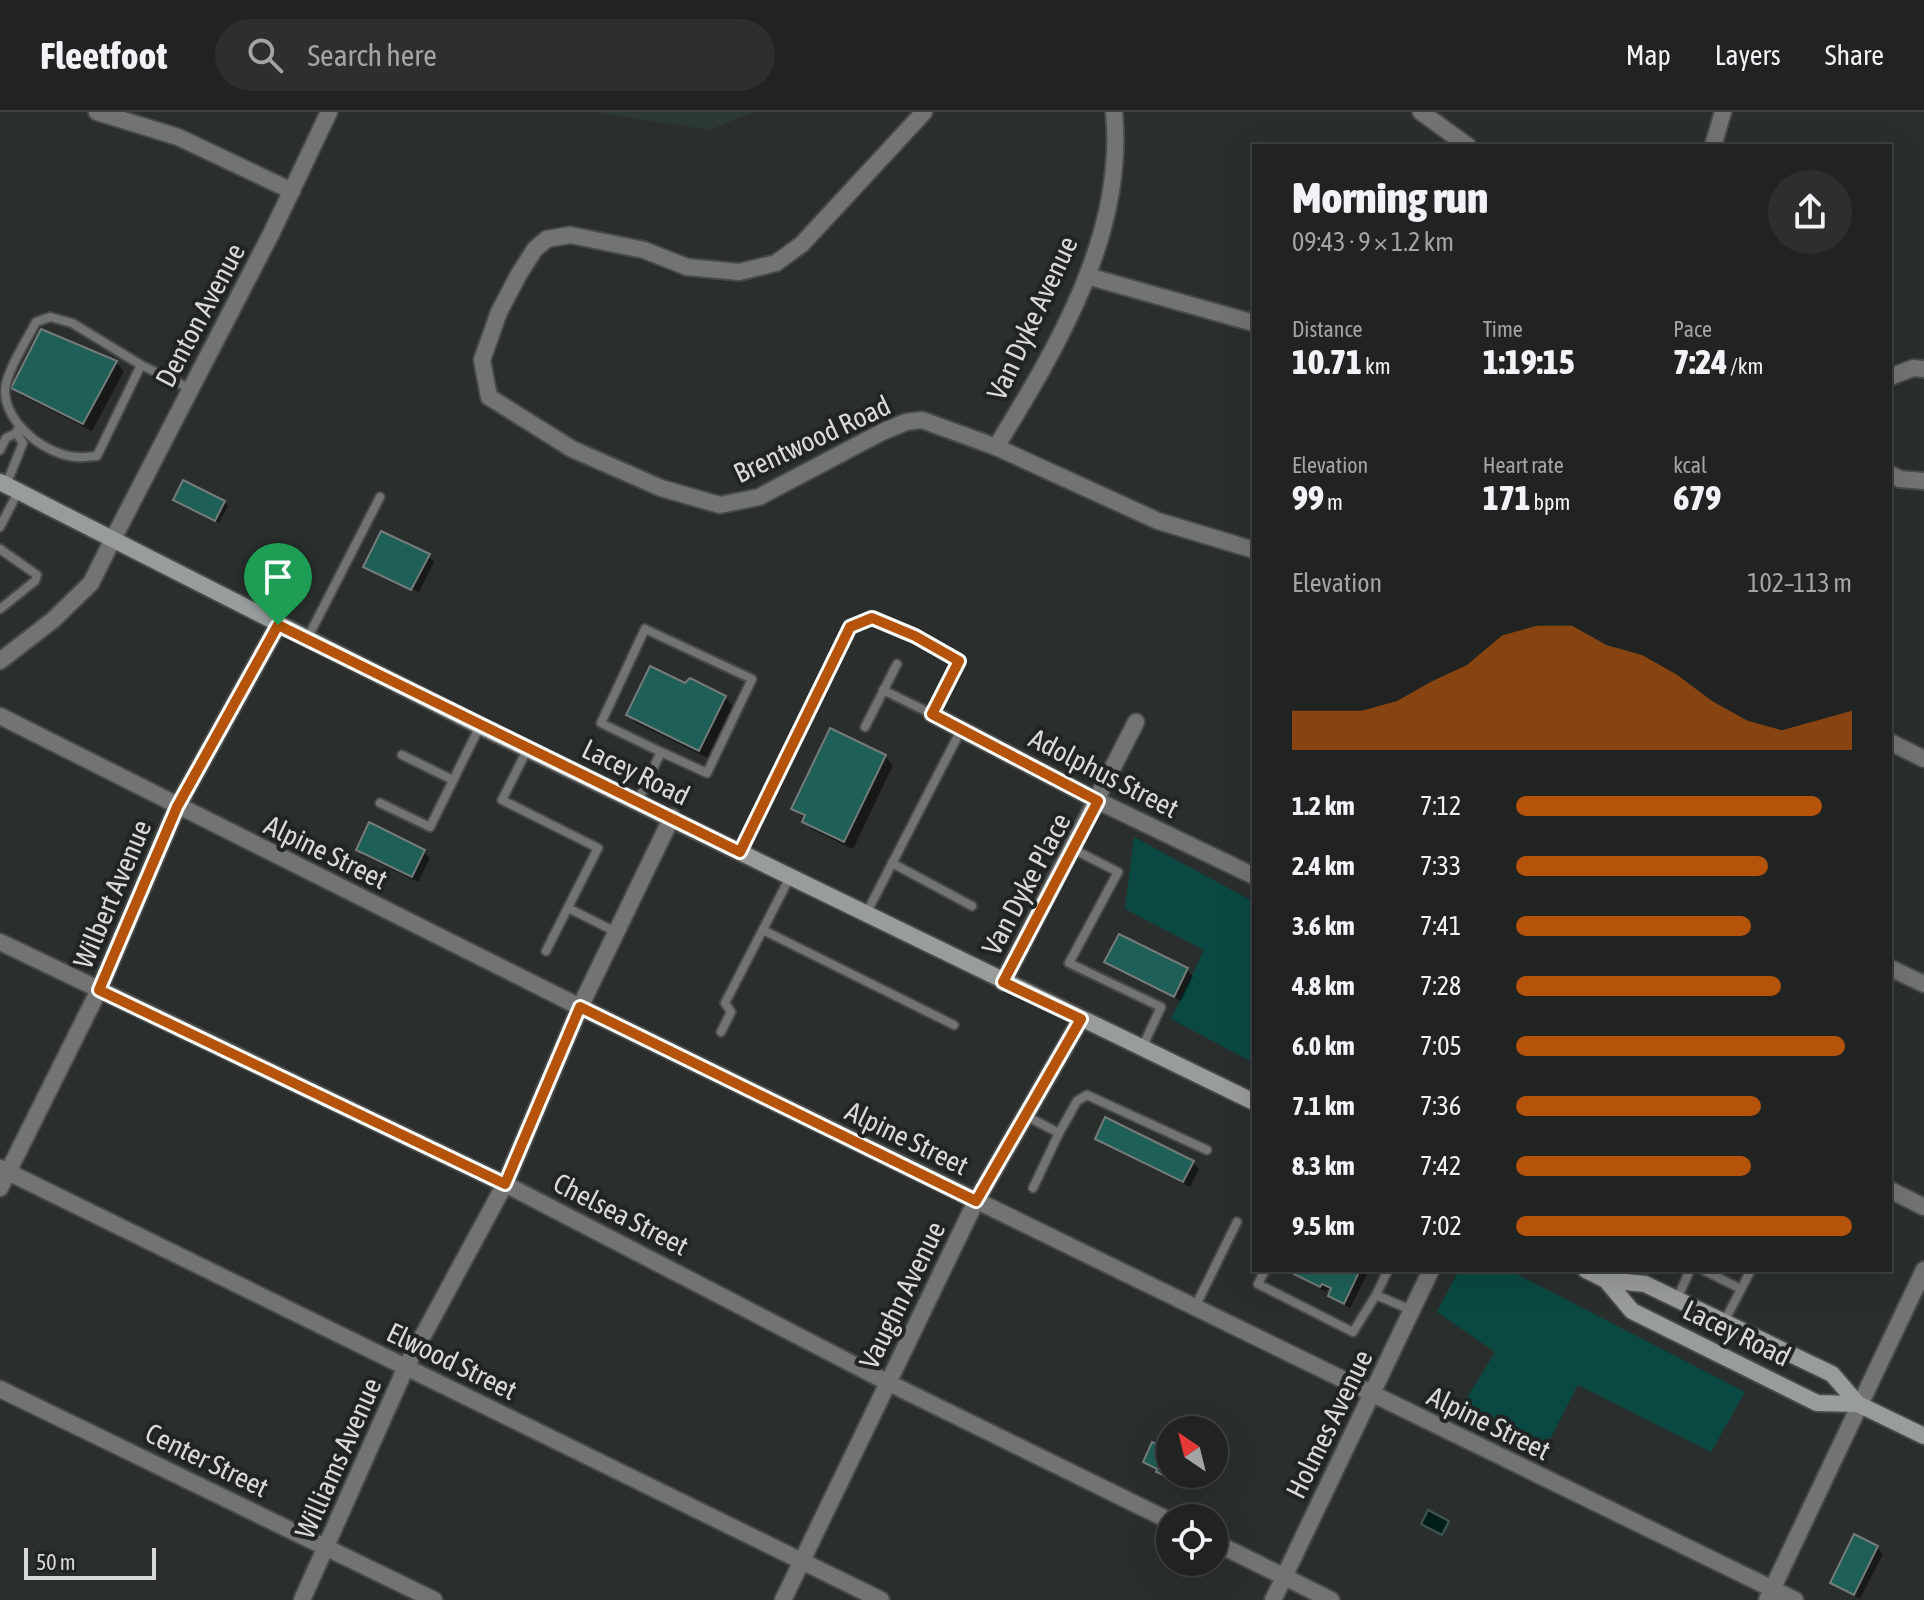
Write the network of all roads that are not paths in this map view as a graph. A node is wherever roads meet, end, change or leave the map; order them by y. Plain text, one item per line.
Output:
1 (97, 112) edge
2 (329, 112) edge
3 (924, 112) edge
4 (1114, 112) edge
5 (1421, 112) edge
6 (1723, 112) edge
7 (1465, 144) edge
8 (1714, 144) edge
9 (292, 191) junction
10 (1087, 276) junction
11 (1252, 322) edge
12 (141, 365) junction
13 (1924, 369) edge
14 (1892, 376) edge
15 (191, 389) junction
16 (17, 430) junction
17 (996, 447) junction
18 (0, 450) edge
19 (1892, 475) edge
20 (1924, 481) edge
21 (8, 487) edge
22 (380, 497) dead end
23 (0, 527) edge
24 (112, 541) junction
25 (0, 549) edge
26 (1252, 549) edge
27 (0, 609) edge
28 (278, 625) junction
29 (307, 639) junction
30 (2, 654) edge
31 (897, 664) dead end
32 (883, 690) junction
33 (932, 714) junction
34 (0, 716) edge
35 (1136, 722) dead end
36 (480, 726) junction
37 (865, 727) dead end
38 (961, 730) junction
39 (1892, 743) edge
40 (528, 749) junction
41 (661, 752) junction
42 (402, 755) dead end
43 (1924, 759) edge
44 (453, 780) junction
45 (638, 801) junction
46 (1098, 801) junction
47 (380, 803) dead end
48 (177, 807) junction
49 (672, 817) junction
50 (1073, 849) junction
51 (740, 852) junction
52 (892, 863) junction
53 (1252, 875) edge
54 (790, 877) junction
55 (972, 906) dead end
56 (568, 908) junction
57 (866, 915) junction
58 (763, 930) junction
59 (616, 932) junction
60 (0, 942) edge
61 (546, 951) dead end
62 (1892, 969) edge
63 (1003, 982) junction
64 (1924, 984) edge
65 (99, 990) junction
66 (580, 1007) junction
67 (1081, 1019) junction
68 (954, 1025) dead end
69 (721, 1032) dead end
70 (1142, 1048) junction
71 (1252, 1101) edge
72 (1025, 1115) junction
73 (1059, 1133) junction
74 (1207, 1150) dead end
75 (4, 1170) edge
76 (505, 1184) junction
77 (0, 1188) edge
78 (1033, 1188) dead end
79 (1892, 1191) edge
80 (976, 1201) junction
81 (1924, 1207) edge
82 (1237, 1222) dead end
83 (1924, 1270) edge
84 (1264, 1272) edge
85 (1387, 1272) edge
86 (1430, 1272) edge
87 (1590, 1272) edge
88 (1689, 1272) edge
89 (1707, 1272) edge
90 (1750, 1272) edge
91 (1606, 1280) junction
92 (1741, 1289) junction
93 (1376, 1295) junction
94 (1677, 1299) junction
95 (1195, 1308) junction
96 (1412, 1310) junction
97 (1724, 1322) junction
98 (406, 1367) junction
99 (889, 1383) junction
100 (0, 1389) edge
101 (1371, 1395) junction
102 (1858, 1404) junction
103 (1924, 1436) edge
104 (1156, 1514) edge
105 (328, 1546) junction
106 (1228, 1549) edge
107 (801, 1562) junction
108 (1284, 1577) junction
109 (1770, 1594) edge
110 (302, 1600) edge
111 (434, 1600) edge
112 (783, 1600) edge
113 (881, 1600) edge
114 (1273, 1600) edge
115 (1331, 1600) edge
116 (1795, 1600) edge

1 - 9 street
2 - 9 street, Denton Avenue
3 - 17 street, Brentwood Road
4 - 10 street, Van Dyke Avenue
5 - 7 street
6 - 8 street
9 - 15 street, Denton Avenue
10 - 11 street
10 - 17 street, Van Dyke Avenue
12 - 15 lane
12 - 16 lane
12 - 16 lane
13 - 14 street
15 - 24 street, Denton Avenue
16 - 18 lane
16 - 21 lane
17 - 26 street, Brentwood Road
19 - 20 street
21 - 23 lane
21 - 24 main road, Lacey Road
22 - 29 lane
24 - 28 main road, Lacey Road
24 - 30 street, Denton Avenue
25 - 27 lane
28 - 29 main road, Lacey Road
28 - 48 street, Wilbert Avenue
29 - 36 main road, Lacey Road
31 - 32 lane
32 - 33 lane
32 - 37 lane
33 - 38 street, Adolphus Street
33 - 51 lane
34 - 48 street, Alpine Street
35 - 46 street, Van Dyke Place
36 - 40 main road, Lacey Road
36 - 44 lane
38 - 46 street, Adolphus Street
38 - 52 lane
39 - 43 street
40 - 45 main road, Lacey Road
40 - 56 lane
41 - 41 lane
41 - 45 lane
42 - 44 lane
44 - 47 lane
45 - 49 main road, Lacey Road
46 - 50 street, Van Dyke Place
46 - 53 street, Adolphus Street
48 - 65 street, Wilbert Avenue
48 - 66 street, Alpine Street
49 - 51 main road, Lacey Road
49 - 59 street, Williams Avenue
50 - 63 street, Van Dyke Place
50 - 70 lane
51 - 54 main road, Lacey Road
52 - 55 lane
52 - 57 lane
54 - 57 main road, Lacey Road
54 - 58 lane
56 - 59 lane
56 - 61 lane
57 - 63 main road, Lacey Road
58 - 68 lane
58 - 69 lane
59 - 66 street, Williams Avenue
60 - 65 street, Chelsea Street
62 - 64 street
63 - 67 main road, Lacey Road
65 - 75 street, Wilbert Avenue
65 - 76 street, Chelsea Street
66 - 76 street, Williams Avenue
66 - 80 street, Alpine Street
67 - 70 main road, Lacey Road
67 - 72 street, Vaughn Avenue
70 - 71 main road, Lacey Road
72 - 73 lane
72 - 80 street, Vaughn Avenue
73 - 74 lane
73 - 78 lane
75 - 77 street, Wilbert Avenue
75 - 98 street, Elwood Street
76 - 98 street, Williams Avenue
76 - 99 street, Chelsea Street
79 - 81 street
80 - 95 street, Alpine Street
80 - 99 street, Vaughn Avenue
82 - 95 lane
83 - 102 street
84 - 93 lane
85 - 93 lane
86 - 96 street, Holmes Avenue
87 - 91 main road, Lacey Road
88 - 94 lane
89 - 92 lane
90 - 92 lane
91 - 94 main road, Lacey Road
91 - 102 main road, Lacey Road
92 - 97 lane
93 - 96 lane
94 - 97 main road, Lacey Road
95 - 101 street, Alpine Street
96 - 101 street, Holmes Avenue
97 - 102 main road, Lacey Road
98 - 105 street, Williams Avenue
98 - 107 street, Elwood Street
99 - 104 street, Chelsea Street
99 - 107 street, Vaughn Avenue
100 - 105 street, Center Street
101 - 108 street, Holmes Avenue
101 - 109 street, Alpine Street
102 - 103 main road, Lacey Road
102 - 109 street
105 - 110 street, Williams Avenue
105 - 111 street, Center Street
106 - 108 street
107 - 112 street, Vaughn Avenue
107 - 113 street, Elwood Street
108 - 114 street, Holmes Avenue
108 - 115 street
109 - 116 street, Alpine Street

